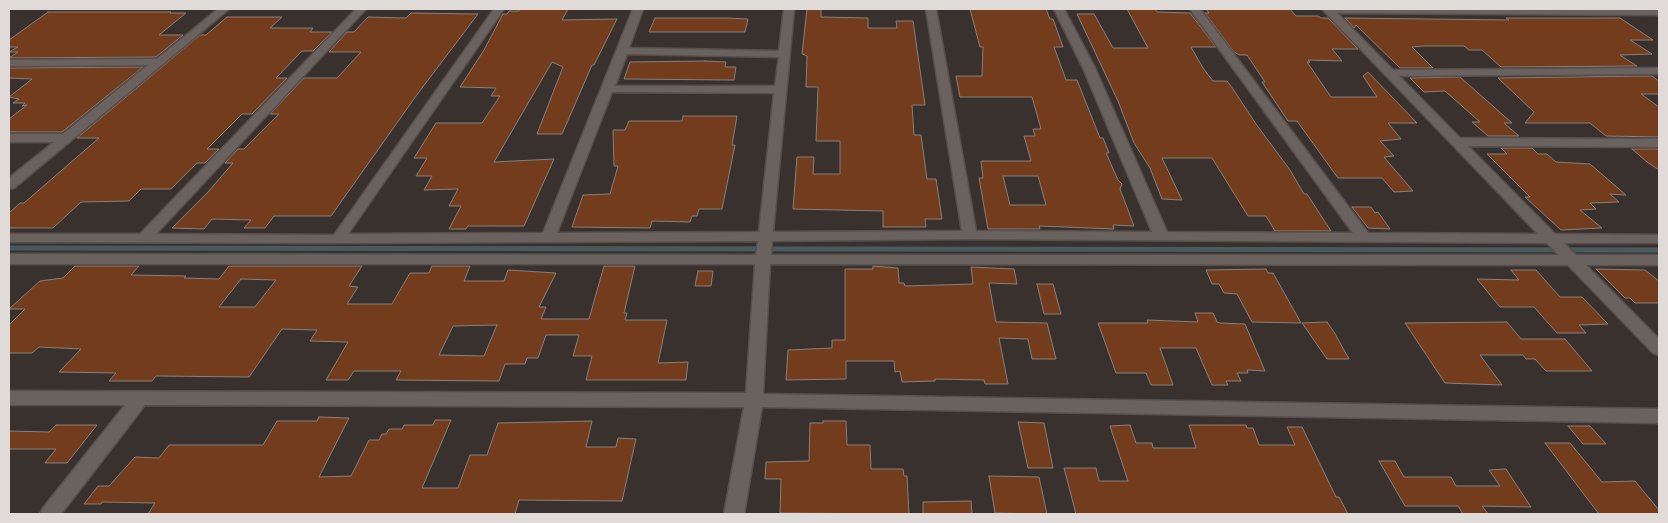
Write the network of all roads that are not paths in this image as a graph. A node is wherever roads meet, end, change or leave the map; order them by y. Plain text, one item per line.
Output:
1 (224, 9) edge
2 (361, 9) edge
3 (500, 9) edge
4 (638, 9) edge
5 (790, 9) edge
6 (931, 9) edge
7 (1059, 9) edge
8 (1195, 9) edge
9 (1328, 9) edge
10 (1659, 12) edge
11 (623, 51) junction
12 (785, 54) junction
13 (157, 62) junction
14 (9, 63) edge
15 (1659, 71) edge
16 (1391, 73) junction
17 (607, 89) junction
18 (782, 90) junction
19 (9, 138) edge
20 (66, 138) junction
21 (1457, 142) junction
22 (1659, 143) edge
23 (9, 184) edge
24 (970, 235) junction
25 (1162, 237) junction
26 (9, 238) edge
27 (144, 238) junction
28 (548, 238) junction
29 (1364, 238) junction
30 (338, 239) junction
31 (1659, 239) edge
32 (765, 248) junction
33 (1563, 250) junction
34 (9, 259) edge
35 (1659, 260) edge
36 (1659, 349) edge
37 (9, 398) edge
38 (141, 398) junction
39 (754, 400) junction
40 (1659, 416) edge
41 (50, 514) edge
42 (734, 514) edge

1 - 13 street
2 - 27 street
3 - 30 street
4 - 11 street
5 - 12 street
6 - 24 street
7 - 25 street
8 - 29 street
9 - 10 street
9 - 16 street
11 - 12 street
11 - 17 street
12 - 18 street
13 - 14 street
13 - 20 street
15 - 16 street
16 - 21 street
17 - 18 street
17 - 28 street
18 - 32 street
19 - 20 street
20 - 23 street
21 - 22 street
21 - 33 street
24 - 25 street
24 - 32 street
25 - 29 street
26 - 27 street
27 - 30 street
28 - 30 street
28 - 32 street
29 - 33 street
31 - 33 street
32 - 33 street
32 - 34 street
32 - 39 street
33 - 35 street
33 - 36 street
37 - 38 street
38 - 39 street
38 - 41 street
39 - 40 street
39 - 42 street

